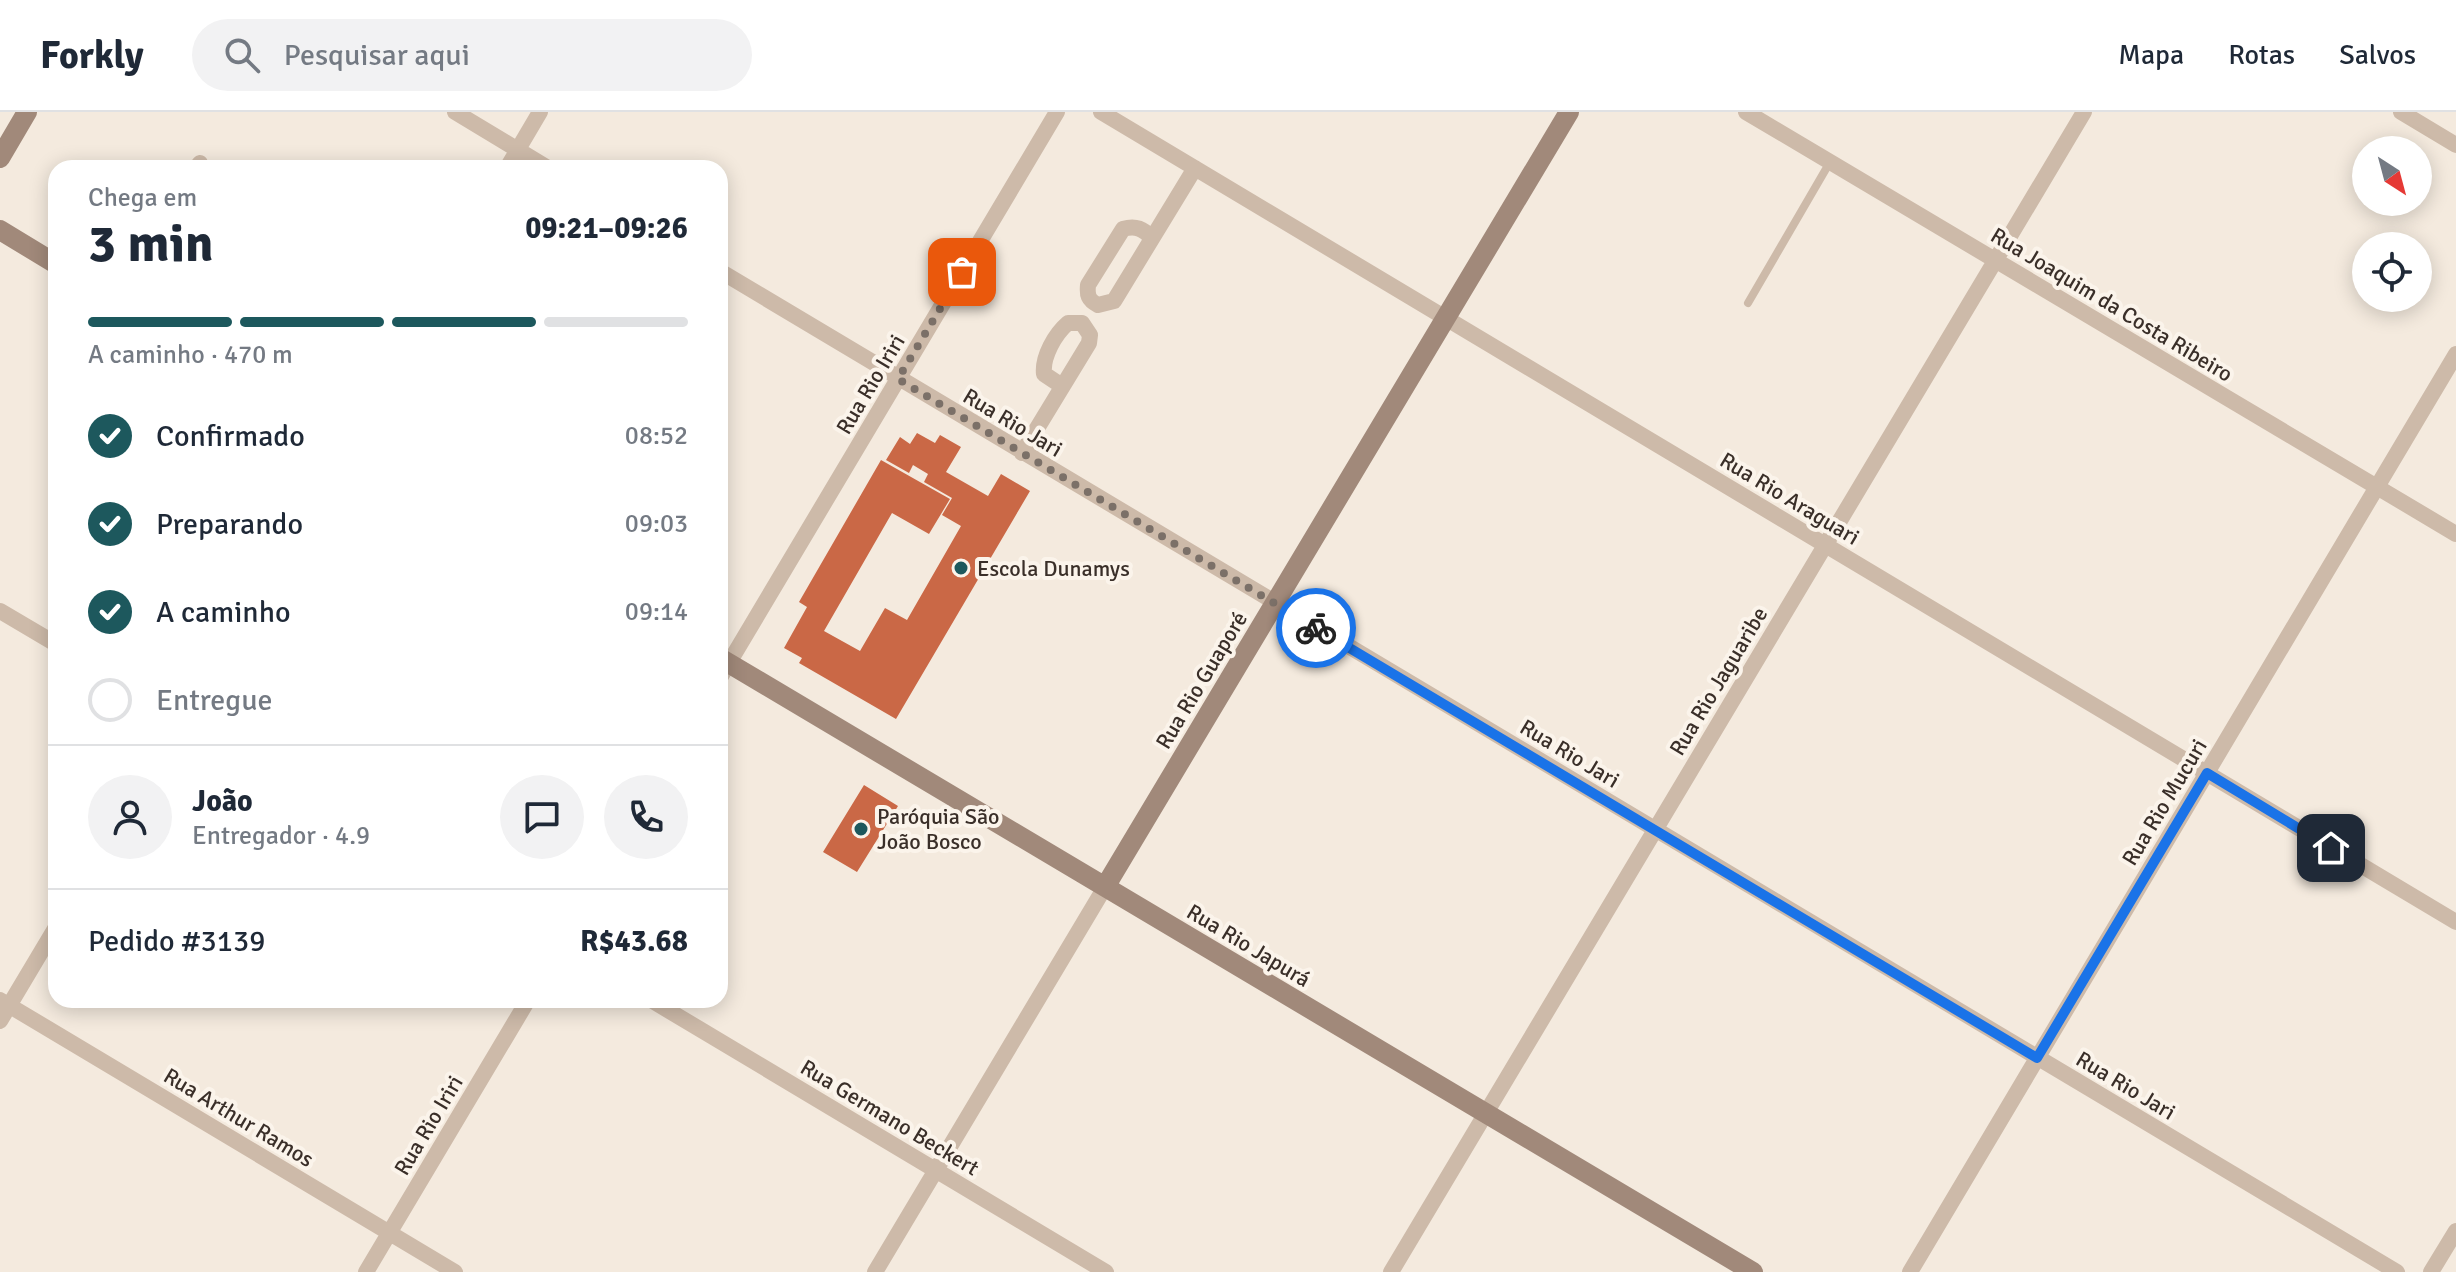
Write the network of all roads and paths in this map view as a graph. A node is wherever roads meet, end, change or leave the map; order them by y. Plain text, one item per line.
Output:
1 (27, 112) edge
2 (455, 112) edge
3 (540, 112) edge
4 (1057, 112) edge
5 (1101, 112) edge
6 (1569, 112) edge
7 (1746, 112) edge
8 (2401, 112) edge
9 (2079, 114) edge
10 (2455, 141) edge
11 (518, 150) junction
12 (0, 158) edge
13 (512, 160) edge
14 (535, 160) edge
15 (1830, 162) junction
16 (1195, 168) junction
17 (0, 230) edge
18 (1152, 238) junction
19 (48, 259) edge
20 (1995, 260) junction
21 (728, 276) edge
22 (1748, 303) dead end
23 (1446, 318) junction
24 (2456, 354) edge
25 (898, 379) junction
26 (1062, 386) dead end
27 (1022, 453) junction
28 (2377, 487) junction
29 (2456, 534) edge
30 (1825, 545) junction
31 (1275, 603) junction
32 (0, 611) edge
33 (48, 639) edge
34 (728, 658) edge
35 (728, 669) edge
36 (2207, 773) junction
37 (1655, 830) junction
38 (1105, 887) junction
39 (2456, 922) edge
40 (48, 939) edge
41 (5, 1003) edge
42 (523, 1008) edge
43 (664, 1008) edge
44 (0, 1021) edge
45 (2037, 1058) junction
46 (1486, 1113) junction
47 (936, 1170) junction
48 (2456, 1231) edge
49 (389, 1233) junction
50 (366, 1272) edge
51 (455, 1272) edge
52 (875, 1272) edge
53 (1106, 1272) edge
54 (1391, 1272) edge
55 (1753, 1272) edge
56 (1910, 1272) edge
57 (2397, 1272) edge
58 (2431, 1272) edge

1 - 12 street
2 - 11 street
3 - 11 street
4 - 25 street, Rua Rio Iriri
5 - 16 street, Rua Rio Araguari
6 - 23 street, Rua Rio Guaporé
7 - 15 street, Rua Joaquim da Costa Ribeiro
8 - 10 street
9 - 20 street, Rua Rio Jaguaribe
11 - 13 street
11 - 14 street
15 - 20 street, Rua Joaquim da Costa Ribeiro
15 - 22 lane
16 - 18 street
16 - 23 street, Rua Rio Araguari
17 - 19 street
18 - 18 street
20 - 28 street, Rua Joaquim da Costa Ribeiro
20 - 30 street, Rua Rio Jaguaribe
21 - 25 street, Rua Rio Jari
23 - 30 street, Rua Rio Araguari
23 - 31 street, Rua Rio Guaporé
24 - 28 street, Rua Rio Mucuri
25 - 27 street, Rua Rio Jari
25 - 34 street, Rua Rio Iriri
26 - 27 street
27 - 31 street, Rua Rio Jari
28 - 29 street, Rua Joaquim da Costa Ribeiro
28 - 36 street, Rua Rio Mucuri
30 - 36 street, Rua Rio Araguari
30 - 37 street, Rua Rio Jaguaribe
31 - 37 street, Rua Rio Jari
31 - 38 street, Rua Rio Guaporé
32 - 33 street
35 - 38 street, Rua Rio Japurá
36 - 39 street, Rua Rio Araguari
36 - 45 street, Rua Rio Mucuri
37 - 45 street, Rua Rio Jari
37 - 46 street, Rua Rio Jaguaribe
38 - 46 street, Rua Rio Japurá
38 - 47 street, Rua Rio Guaporé
40 - 41 street
41 - 44 street
41 - 49 street, Rua Arthur Ramos
42 - 49 street, Rua Rio Iriri
43 - 47 street, Rua Germano Beckert
45 - 56 street, Rua Rio Mucuri
45 - 57 street, Rua Rio Jari
46 - 54 street, Rua Rio Jaguaribe
46 - 55 street, Rua Rio Japurá
47 - 52 street, Rua Rio Guaporé
47 - 53 street, Rua Germano Beckert
48 - 58 street
49 - 50 street, Rua Rio Iriri
49 - 51 street, Rua Arthur Ramos

